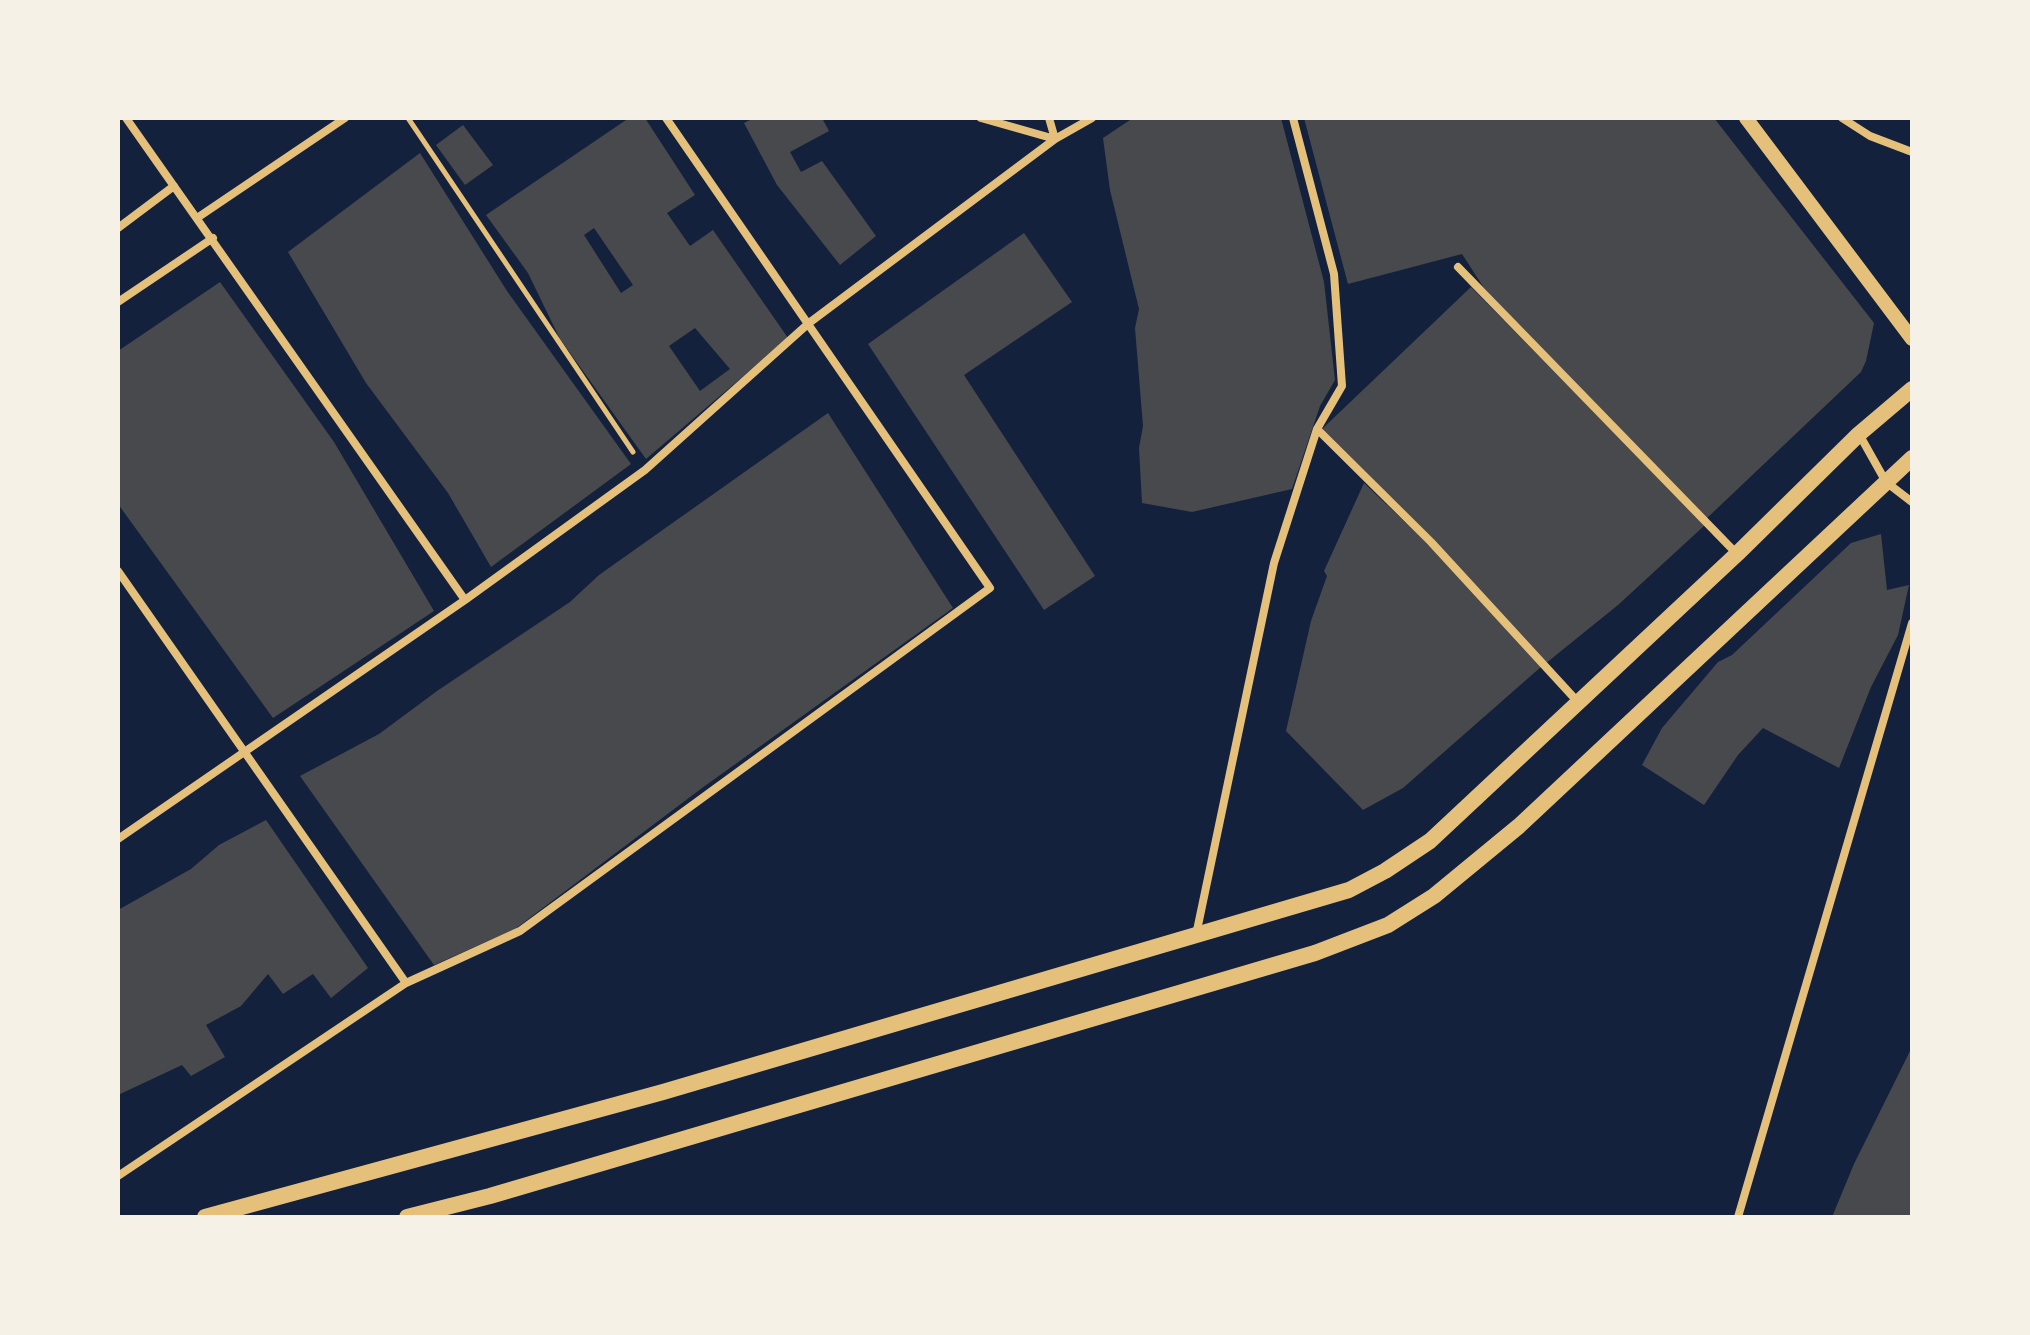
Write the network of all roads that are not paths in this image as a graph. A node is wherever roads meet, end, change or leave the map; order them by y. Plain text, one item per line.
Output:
1 (126, 118) edge
2 (345, 118) edge
3 (666, 118) edge
4 (981, 118) edge
5 (1049, 118) edge
6 (1092, 118) edge
7 (1293, 118) edge
8 (1746, 118) edge
9 (1842, 118) edge
10 (1055, 139) junction
11 (1912, 152) edge
12 (174, 186) junction
13 (197, 218) junction
14 (118, 228) edge
15 (213, 238) junction
16 (1458, 267) dead end
17 (118, 302) edge
18 (809, 323) junction
19 (1912, 339) edge
20 (1912, 389) edge
21 (1317, 429) junction
22 (1859, 434) junction
23 (1912, 458) edge
24 (1886, 482) junction
25 (1912, 502) edge
26 (1737, 554) junction
27 (118, 571) edge
28 (465, 600) junction
29 (1912, 623) edge
30 (1577, 701) junction
31 (243, 752) junction
32 (118, 839) edge
33 (1196, 936) junction
34 (406, 983) junction
35 (118, 1176) edge
36 (205, 1217) edge
37 (407, 1217) edge
38 (1738, 1217) edge

1 - 12 street
2 - 13 street
3 - 18 street
4 - 10 street
5 - 10 street
6 - 10 street
7 - 21 street
8 - 19 street
9 - 11 street
10 - 18 street
12 - 13 street
12 - 14 street
13 - 15 street
15 - 17 street
15 - 28 street
16 - 26 street
18 - 28 street
18 - 34 street
20 - 22 main road
21 - 30 street
21 - 33 street
22 - 24 street
22 - 26 main road
23 - 24 main road
24 - 25 street
24 - 37 main road
26 - 30 main road
27 - 31 street
28 - 31 street
29 - 38 street
30 - 33 main road
31 - 32 street
31 - 34 street
33 - 36 main road
34 - 35 street

